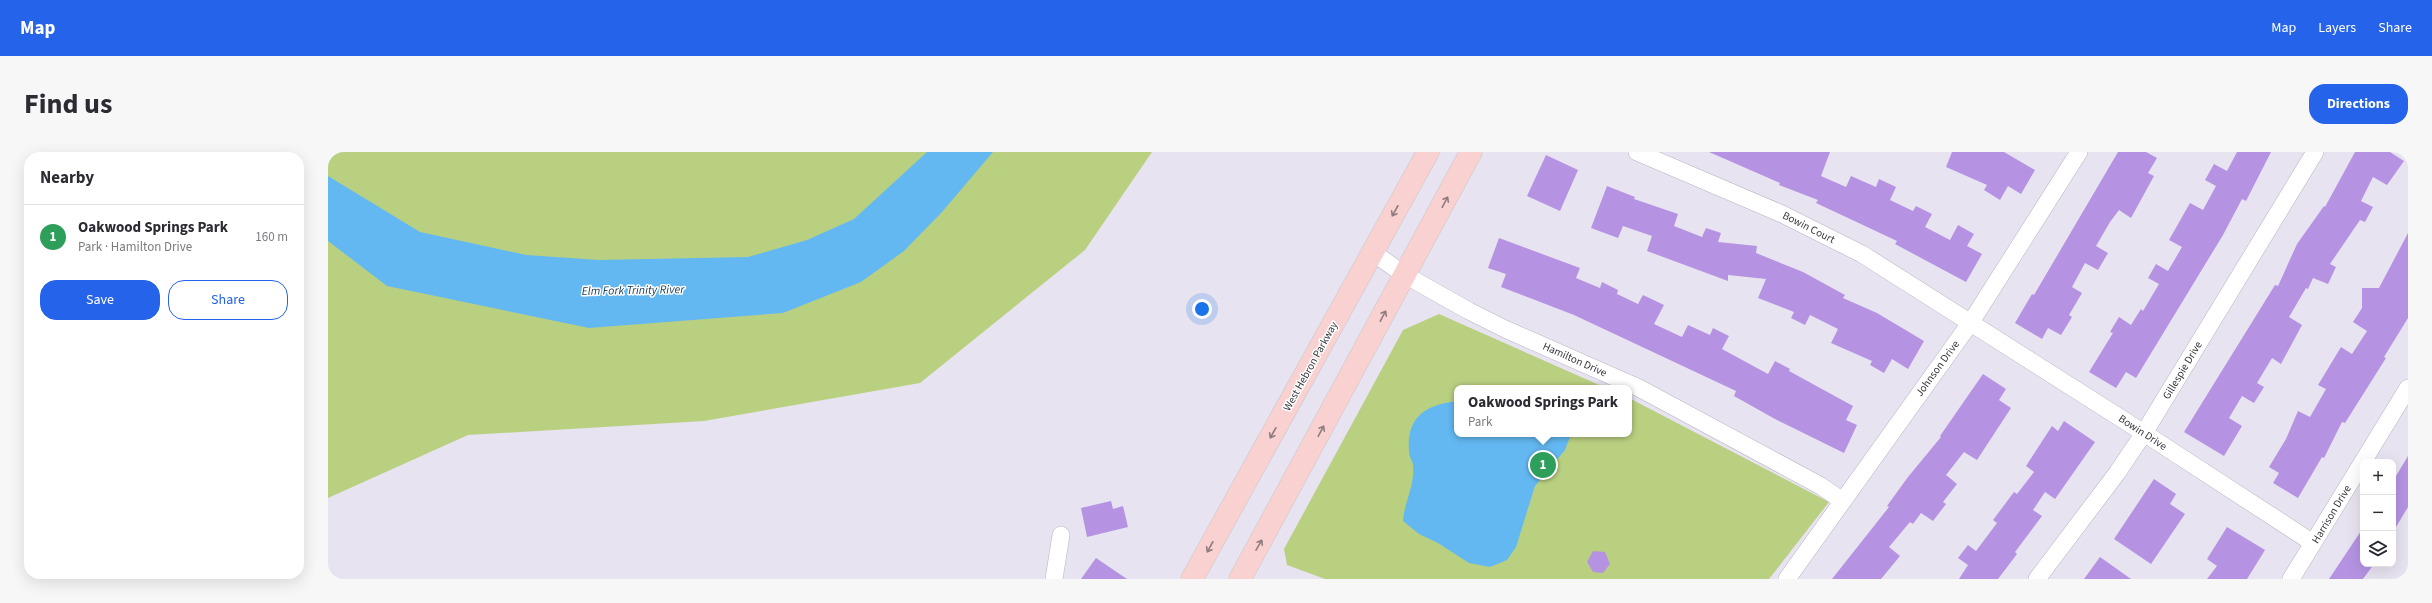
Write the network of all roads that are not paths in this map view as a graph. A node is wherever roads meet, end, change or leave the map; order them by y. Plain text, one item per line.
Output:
1 (1428, 152) edge
2 (1472, 152) edge
3 (1637, 152) edge
4 (2079, 152) edge
5 (2315, 152) edge
6 (1372, 252) junction
7 (1405, 276) junction
8 (1971, 322) junction
9 (2408, 388) edge
10 (2144, 433) junction
11 (1841, 500) junction
12 (1061, 535) dead end
13 (2313, 544) junction
14 (1054, 579) edge
15 (1192, 579) edge
16 (1240, 579) edge
17 (1787, 579) edge
18 (2037, 579) edge
19 (2291, 579) edge

1 -> 6 main road, West Hebron Parkway
7 -> 2 main road
3 - 8 street, Bowin Court
4 - 8 street, Johnson Drive
5 - 10 street, Gillespie Drive
6 - 7 street, Hamilton Drive
6 -> 15 main road, West Hebron Parkway
7 - 11 street, Hamilton Drive
16 -> 7 main road
8 - 10 street, Bowin Drive
8 - 11 street, Johnson Drive
9 - 13 street, Harrison Drive
10 - 13 street, Bowin Drive
10 - 18 street, Gillespie Drive
11 - 17 street, Johnson Drive
12 - 14 street
13 - 19 street, Harrison Drive

